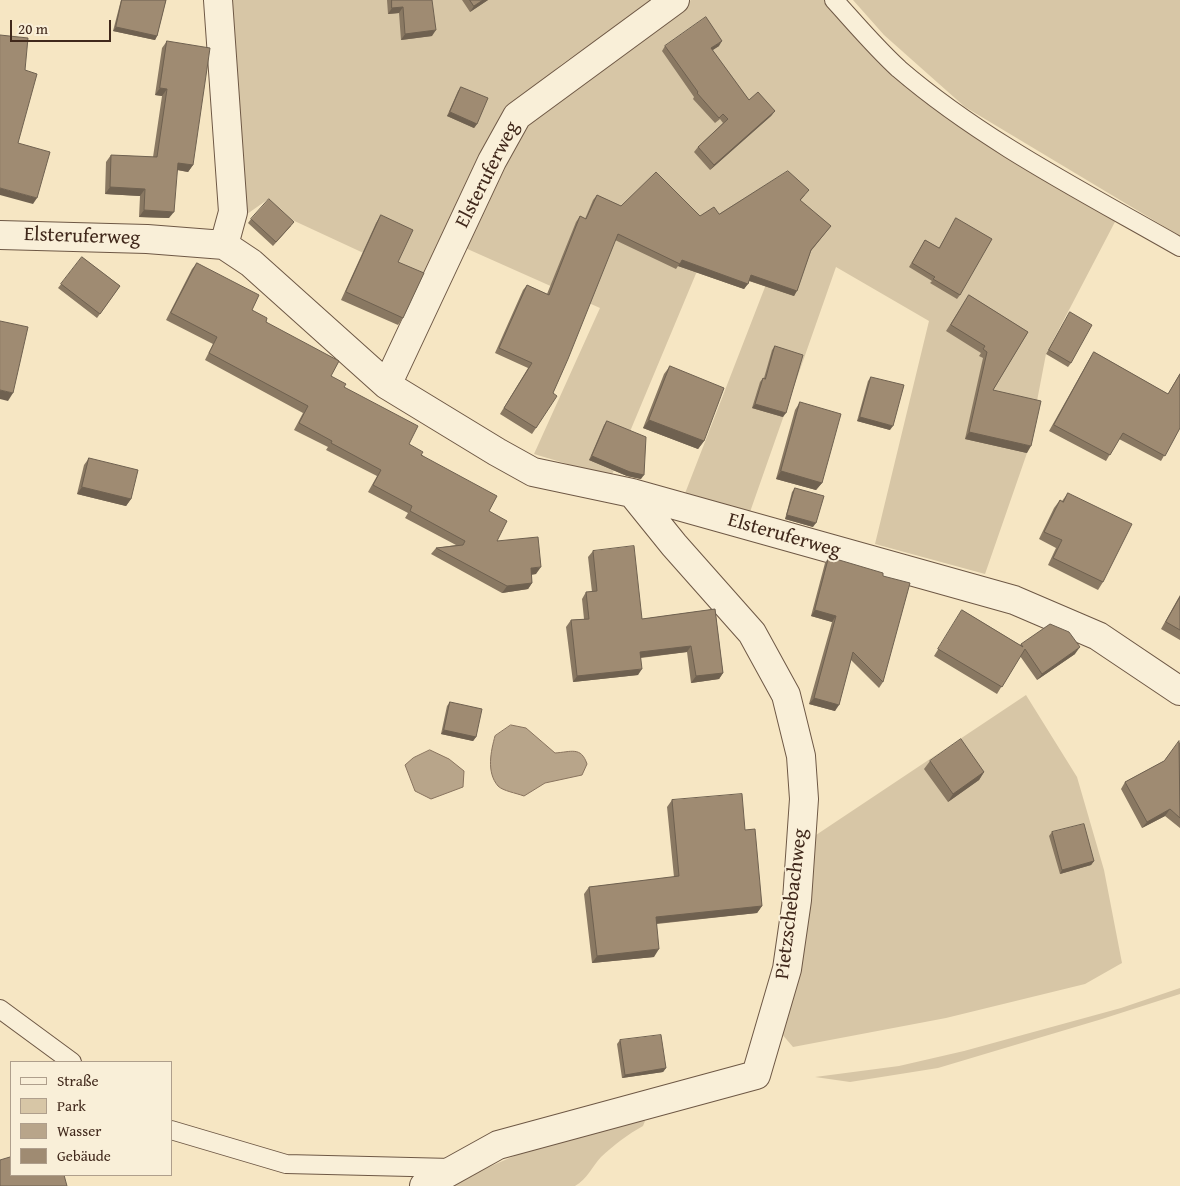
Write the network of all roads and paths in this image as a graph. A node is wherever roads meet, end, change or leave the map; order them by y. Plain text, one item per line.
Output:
1 (218, 0) edge
2 (675, 0) edge
3 (834, 0) edge
4 (0, 235) edge
5 (224, 245) junction
6 (1180, 247) edge
7 (388, 385) junction
8 (632, 493) junction
9 (1180, 691) edge
10 (0, 1009) edge
11 (71, 1061) edge
12 (172, 1130) edge
13 (455, 1168) junction
14 (424, 1186) edge

1 - 5 street
2 - 7 street, Elsteruferweg
3 - 6 lane
4 - 5 street, Elsteruferweg
5 - 7 street, Elsteruferweg
7 - 8 street, Elsteruferweg
8 - 9 street, Elsteruferweg
8 - 13 street, Pietzschebachweg
10 - 11 lane
12 - 13 lane
13 - 14 street, Pietzschebachweg

